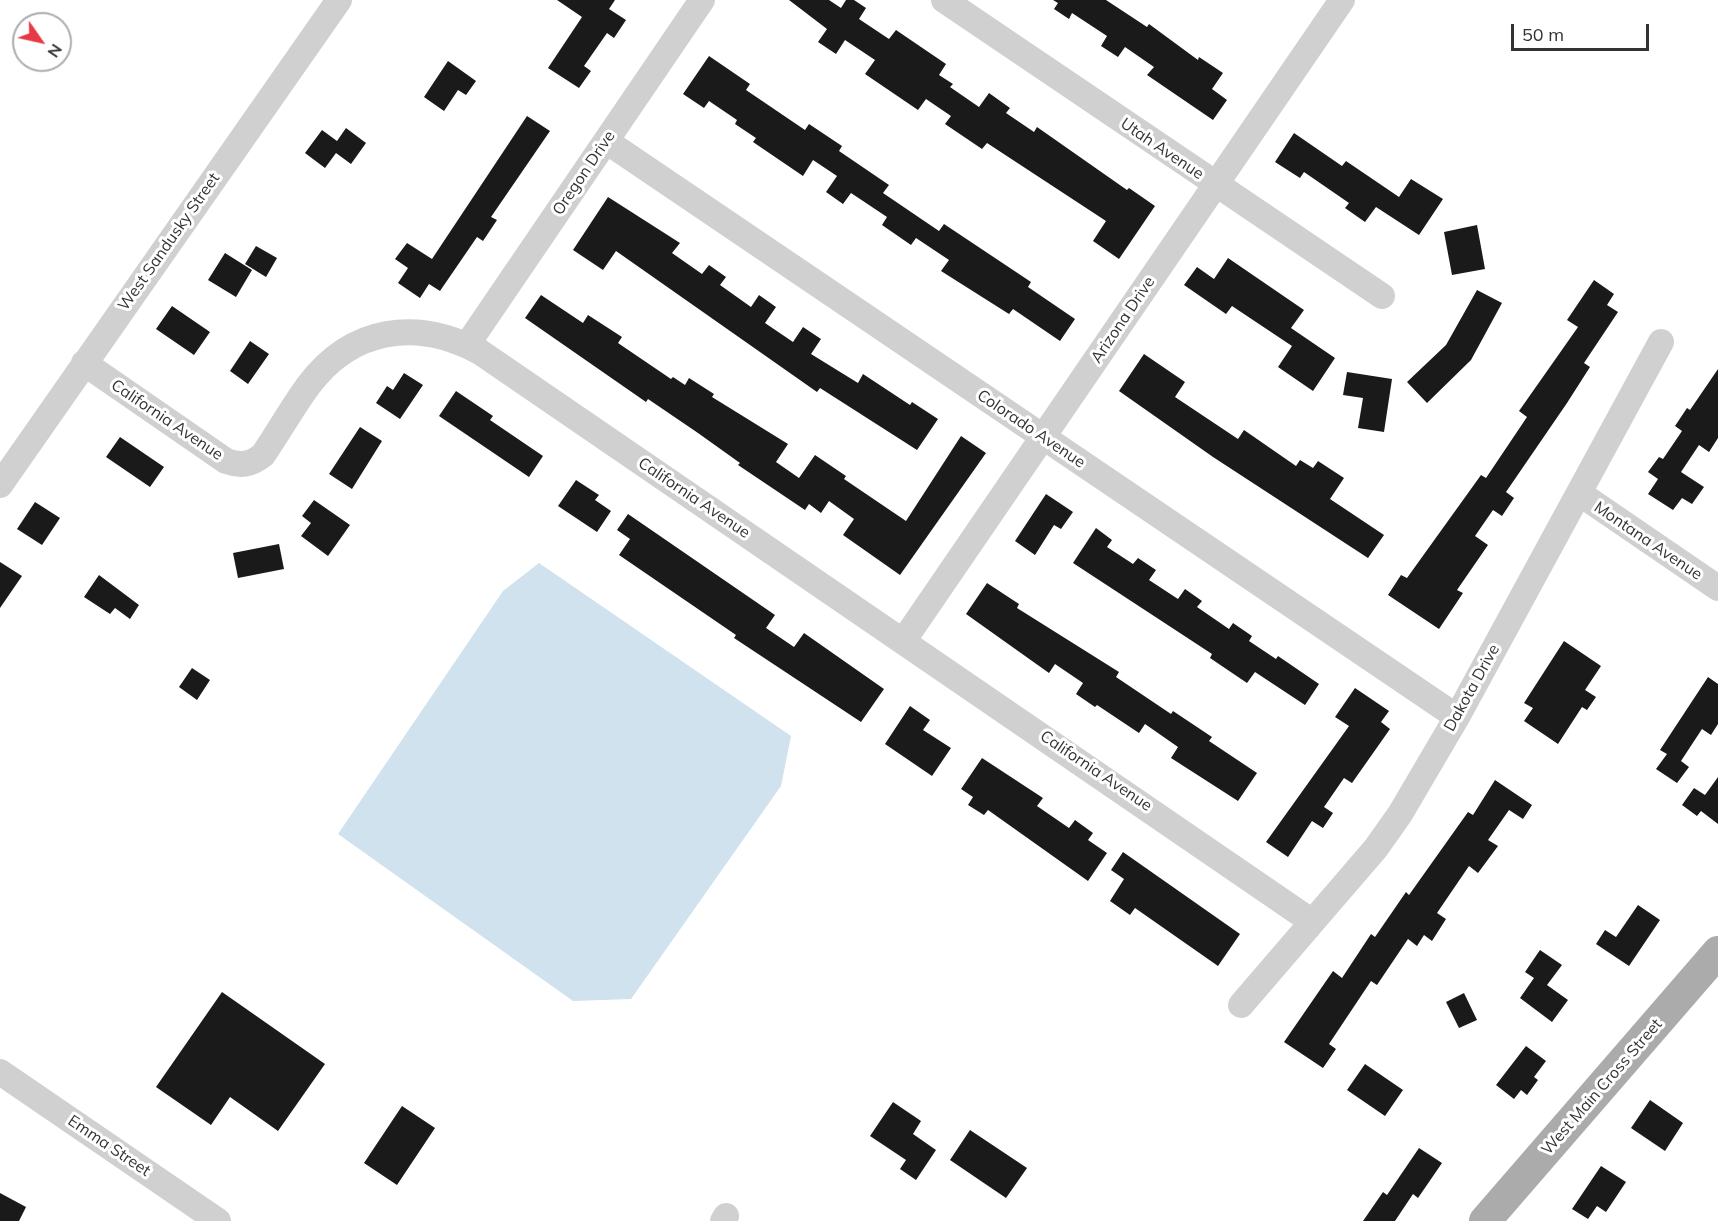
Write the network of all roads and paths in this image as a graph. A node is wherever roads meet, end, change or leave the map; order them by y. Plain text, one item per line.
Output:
1 (339, 0) edge
2 (702, 0) edge
3 (944, 0) edge
4 (1342, 0) edge
5 (606, 141) junction
6 (1215, 185) junction
7 (1382, 296) dead end
8 (1661, 342) dead end
9 (467, 345) junction
10 (84, 363) junction
11 (1043, 437) junction
12 (0, 485) edge
13 (1579, 493) junction
14 (1718, 588) edge
15 (904, 640) junction
16 (1456, 717) junction
17 (1311, 921) junction
18 (1718, 952) edge
19 (1241, 1005) dead end
20 (0, 1072) edge
21 (218, 1221) edge
22 (1485, 1221) edge

1 - 10 street, West Sandusky Street
2 - 5 street, Oregon Drive
3 - 6 street, Utah Avenue
4 - 6 street, Arizona Drive
5 - 9 street, Oregon Drive
5 - 11 street, Colorado Avenue
6 - 7 street, Utah Avenue
6 - 11 street, Arizona Drive
8 - 13 street, Dakota Drive
9 - 10 street, California Avenue
9 - 15 street, California Avenue
10 - 12 street, West Sandusky Street
11 - 15 street, Arizona Drive
11 - 16 street, Colorado Avenue
13 - 14 street, Montana Avenue
13 - 16 street, Dakota Drive
15 - 17 street, California Avenue
16 - 17 street, Dakota Drive
17 - 19 street, Dakota Drive
18 - 22 main road, West Main Cross Street
20 - 21 street, Emma Street

